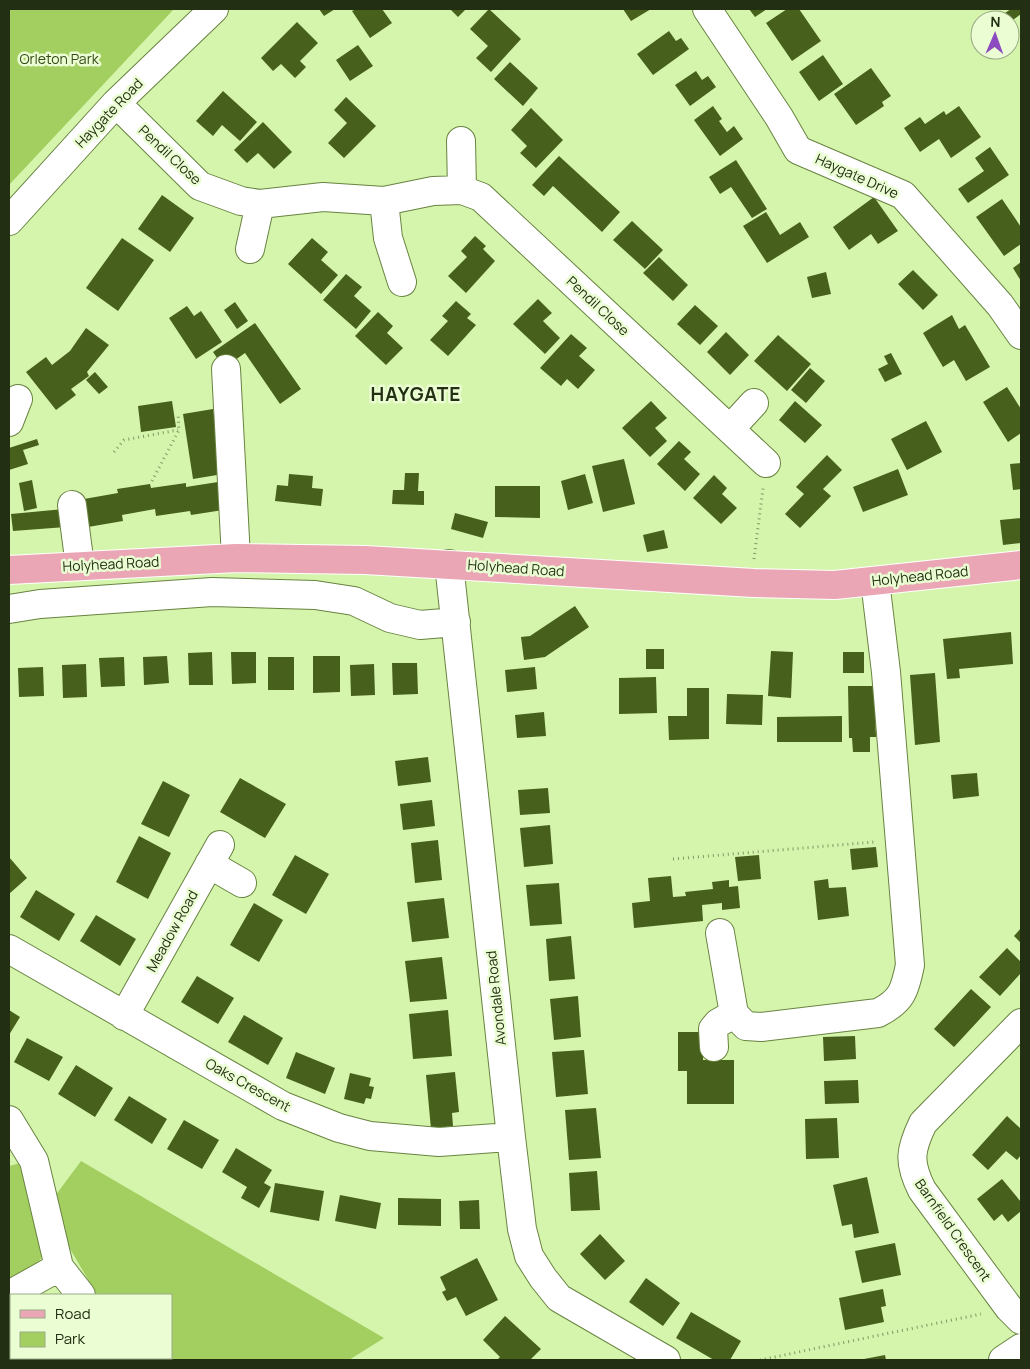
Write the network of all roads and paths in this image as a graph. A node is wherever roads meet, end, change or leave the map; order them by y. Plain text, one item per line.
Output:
1 (707, 9) edge
2 (200, 13) edge
3 (116, 103) junction
4 (461, 141) dead end
5 (462, 190) junction
6 (384, 201) junction
7 (260, 204) junction
8 (9, 221) edge
9 (250, 249) dead end
10 (402, 282) dead end
11 (1021, 335) edge
12 (226, 370) dead end
13 (754, 404) dead end
14 (178, 414) dead end
15 (730, 428) junction
16 (179, 430) junction
17 (114, 452) dead end
18 (766, 463) joint
19 (152, 481) dead end
20 (72, 505) dead end
21 (236, 558) junction
22 (449, 564) junction
23 (1021, 565) edge
24 (80, 566) junction
25 (9, 570) edge
26 (875, 581) junction
27 (754, 583) junction
28 (9, 609) edge
29 (456, 622) junction
30 (900, 840) junction
31 (673, 859) dead end
32 (242, 883) dead end
33 (720, 932) dead end
34 (9, 949) edge
35 (734, 1014) junction
36 (124, 1016) junction
37 (1021, 1023) edge
38 (714, 1047) dead end
39 (9, 1120) edge
40 (511, 1137) junction
41 (59, 1267) junction
42 (14, 1293) edge
43 (80, 1294) edge
44 (1015, 1314) edge
45 (1021, 1348) edge
46 (666, 1360) edge
47 (760, 1360) edge
48 (1003, 1360) edge

1 - 11 street, Haygate Drive
2 - 3 street, Haygate Road
3 - 7 street, Pendil Close
3 - 8 street, Haygate Road
4 - 5 street
5 - 6 street, Pendil Close
5 - 15 street, Pendil Close
6 - 7 street, Pendil Close
6 - 10 street
7 - 9 street
12 - 21 street
13 - 15 street
14 - 16 path
15 - 18 street, Pendil Close
16 - 17 path
16 - 19 path
18 - 27 path
20 - 24 street
21 - 22 main road, Holyhead Road
21 - 24 main road, Holyhead Road
22 - 27 main road, Holyhead Road
22 - 29 street, Avondale Road
23 - 26 main road, Holyhead Road
24 - 25 main road, Holyhead Road
26 - 27 main road, Holyhead Road
26 - 30 street
28 - 29 street
29 - 40 street, Avondale Road
30 - 31 path
30 - 35 street
32 - 36 street, Meadow Road
33 - 35 street
34 - 36 street, Oaks Crescent
35 - 38 street
36 - 40 street, Oaks Crescent
37 - 44 street, Barnfield Crescent
39 - 41 street
40 - 46 street, Avondale Road
41 - 42 street
41 - 43 street
44 - 47 path
45 - 48 street

